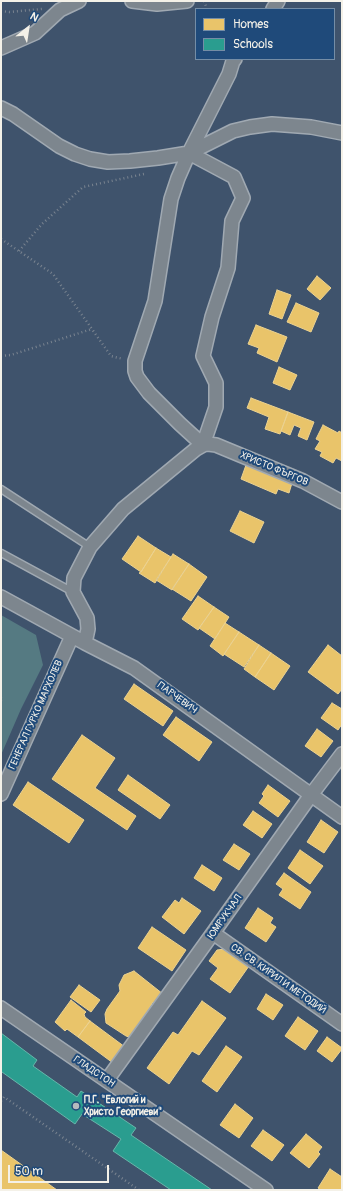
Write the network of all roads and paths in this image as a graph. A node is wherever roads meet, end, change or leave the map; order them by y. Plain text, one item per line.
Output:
1 (79, 1) edge
2 (132, 1) edge
3 (187, 1) edge
4 (60, 10) junction
5 (1, 11) edge
6 (1, 48) edge
7 (234, 60) edge
8 (1, 108) edge
9 (342, 133) edge
10 (189, 153) junction
11 (149, 173) dead end
12 (1, 239) edge
13 (19, 251) junction
14 (92, 329) junction
15 (1, 356) edge
16 (135, 361) junction
17 (203, 445) junction
18 (1, 489) edge
19 (342, 502) edge
20 (90, 547) junction
21 (1, 554) edge
22 (73, 592) junction
23 (1, 597) edge
24 (72, 636) junction
25 (85, 643) junction
26 (342, 754) edge
27 (1, 794) edge
28 (311, 795) junction
29 (342, 817) edge
30 (213, 933) junction
31 (1, 1008) edge
32 (342, 1024) edge
33 (107, 1080) junction
34 (1, 1101) edge
35 (139, 1190) edge
36 (266, 1190) edge

1 - 4 street
2 - 3 street
4 - 5 path
4 - 6 street
7 - 10 street
8 - 10 street
9 - 10 street
10 - 16 street
10 - 17 street
11 - 13 path
12 - 13 path
13 - 14 path
14 - 15 path
14 - 16 path
16 - 17 street
17 - 19 street, ХРИСТО ФЪРГОВ
17 - 20 street
18 - 20 lane
20 - 22 street
21 - 22 lane
22 - 25 street
23 - 24 street, ПАРЧЕВИЧ
24 - 25 street, ПАРЧЕВИЧ
24 - 27 street, ГЕНЕРАЛ ГУРКО МАРХОЛЕВ
25 - 28 street, ПАРЧЕВИЧ
26 - 28 street, ЮМРУКЧАЛ
28 - 29 street, ПАРЧЕВИЧ
28 - 30 street, ЮМРУКЧАЛ
30 - 32 street, СВ. СВ. КИРИЛ И МЕТОДИЙ
30 - 33 street, ЮМРУКЧАЛ
31 - 33 street, ГЛАДСТОН
33 - 36 street, ГЛАДСТОН
34 - 35 path

